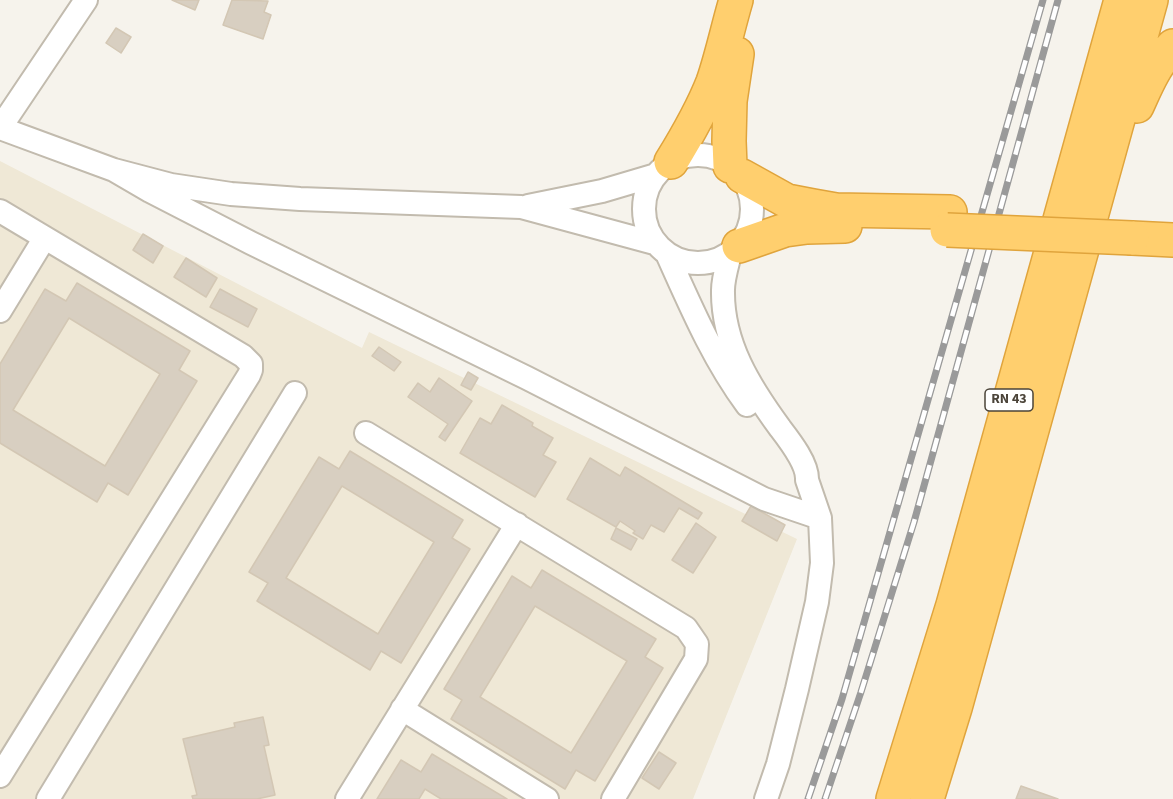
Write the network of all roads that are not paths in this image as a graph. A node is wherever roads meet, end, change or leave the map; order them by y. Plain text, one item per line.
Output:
1 (86, 0) edge
2 (736, 0) edge
3 (748, 0) edge
4 (1098, 0) edge
5 (1121, 0) edge
6 (1151, 0) edge
7 (1173, 46) edge
8 (0, 128) edge
9 (663, 168) junction
10 (114, 170) junction
11 (736, 171) junction
12 (1099, 187) junction
13 (521, 207) junction
14 (0, 212) edge
15 (949, 221) junction
16 (1173, 221) edge
17 (1134, 229) junction
18 (44, 239) junction
19 (1173, 240) edge
20 (661, 249) junction
21 (734, 250) junction
22 (0, 311) edge
23 (295, 393) dead end
24 (366, 433) dead end
25 (807, 480) junction
26 (820, 518) junction
27 (517, 524) junction
28 (953, 605) junction
29 (402, 709) junction
30 (0, 776) edge
31 (48, 799) edge
32 (347, 799) edge
33 (547, 799) edge
34 (613, 799) edge
35 (766, 799) edge
36 (893, 799) edge
37 (927, 799) edge

1 - 8 street
2 - 9 highway
3 - 11 highway
4 - 28 highway
5 - 28 highway, RN 43
6 - 12 highway, RN 43
7 - 12 highway
8 - 10 street
9 - 11 street
9 - 13 street
9 - 20 street
10 - 13 street
10 - 26 street
11 - 15 highway
11 - 21 street
12 - 37 highway, RN 43
13 - 20 street
14 - 18 street
15 - 17 highway
15 - 21 highway
16 - 17 highway
17 - 19 highway
18 - 22 street
18 - 30 street
20 - 21 street
20 - 25 street
21 - 25 street
23 - 31 street
24 - 27 street
25 - 26 street
26 - 35 street
27 - 29 street
27 - 34 street
28 - 36 highway, RN 43
29 - 32 street
29 - 33 street

